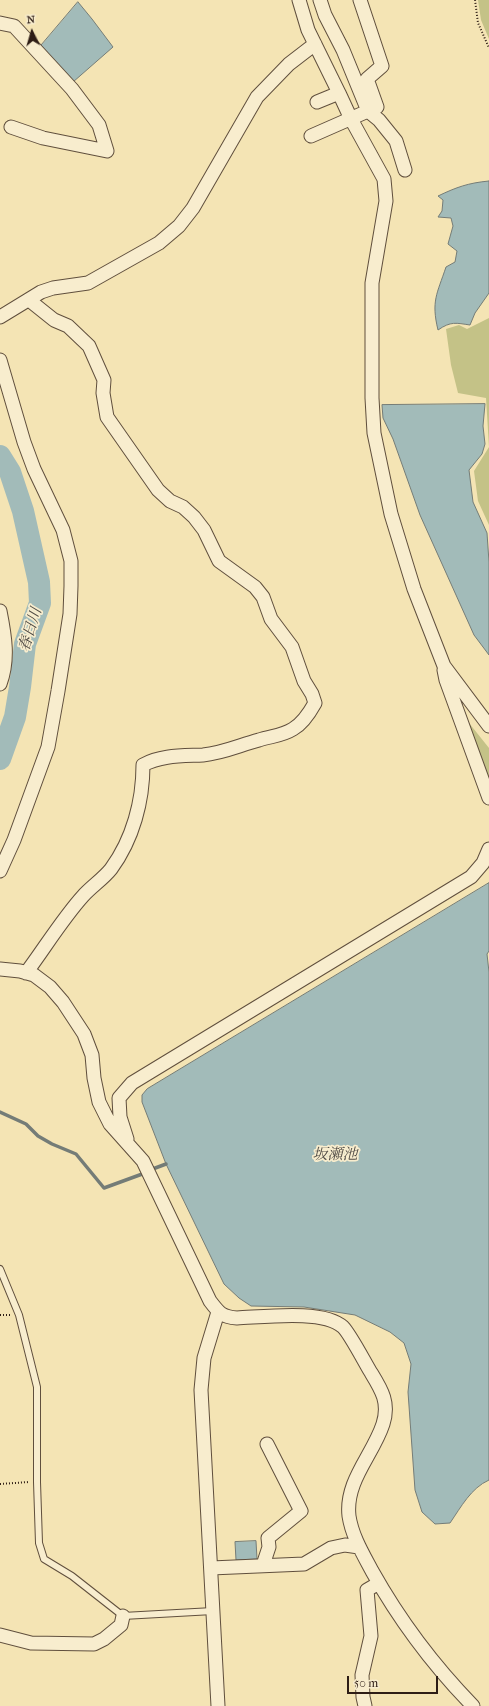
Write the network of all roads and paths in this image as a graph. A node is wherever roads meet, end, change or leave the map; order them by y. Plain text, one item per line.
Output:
1 (299, 0) edge
2 (320, 0) edge
3 (360, 0) edge
4 (475, 0) edge
5 (0, 23) edge
6 (315, 44) junction
7 (489, 48) edge
8 (339, 93) junction
9 (317, 102) dead end
10 (368, 111) junction
11 (351, 118) junction
12 (11, 127) dead end
13 (310, 136) dead end
14 (405, 170) dead end
15 (29, 300) junction
16 (0, 317) edge
17 (0, 360) edge
18 (0, 611) edge
19 (444, 666) junction
20 (0, 684) edge
21 (489, 726) edge
22 (489, 798) edge
23 (489, 849) edge
24 (0, 871) edge
25 (0, 968) edge
26 (26, 973) junction
27 (129, 1144) junction
28 (0, 1269) edge
29 (218, 1312) junction
30 (267, 1444) dead end
31 (37, 1482) junction
32 (0, 1484) edge
33 (359, 1547) junction
34 (263, 1565) junction
35 (211, 1568) junction
36 (379, 1583) junction
37 (213, 1612) junction
38 (123, 1616) junction
39 (0, 1635) edge
40 (218, 1706) edge
41 (365, 1706) edge
42 (473, 1706) edge

1 - 6 street
2 - 10 street
3 - 10 street
4 - 7 path
5 - 12 street
6 - 8 street
6 - 15 street
8 - 9 street
8 - 11 street
10 - 11 street
10 - 14 street
11 - 13 street
11 - 19 street
15 - 16 street
15 - 26 street
17 - 24 street
18 - 20 street
19 - 21 street
19 - 22 street
23 - 27 street
25 - 26 street
26 - 27 street
27 - 29 street
28 - 31 lane
29 - 33 street
29 - 35 street
30 - 34 street
31 - 32 path
31 - 38 lane
33 - 34 street
33 - 36 street
34 - 35 street
35 - 37 street
36 - 41 street
36 - 42 street
37 - 38 lane
37 - 40 street
38 - 39 street

